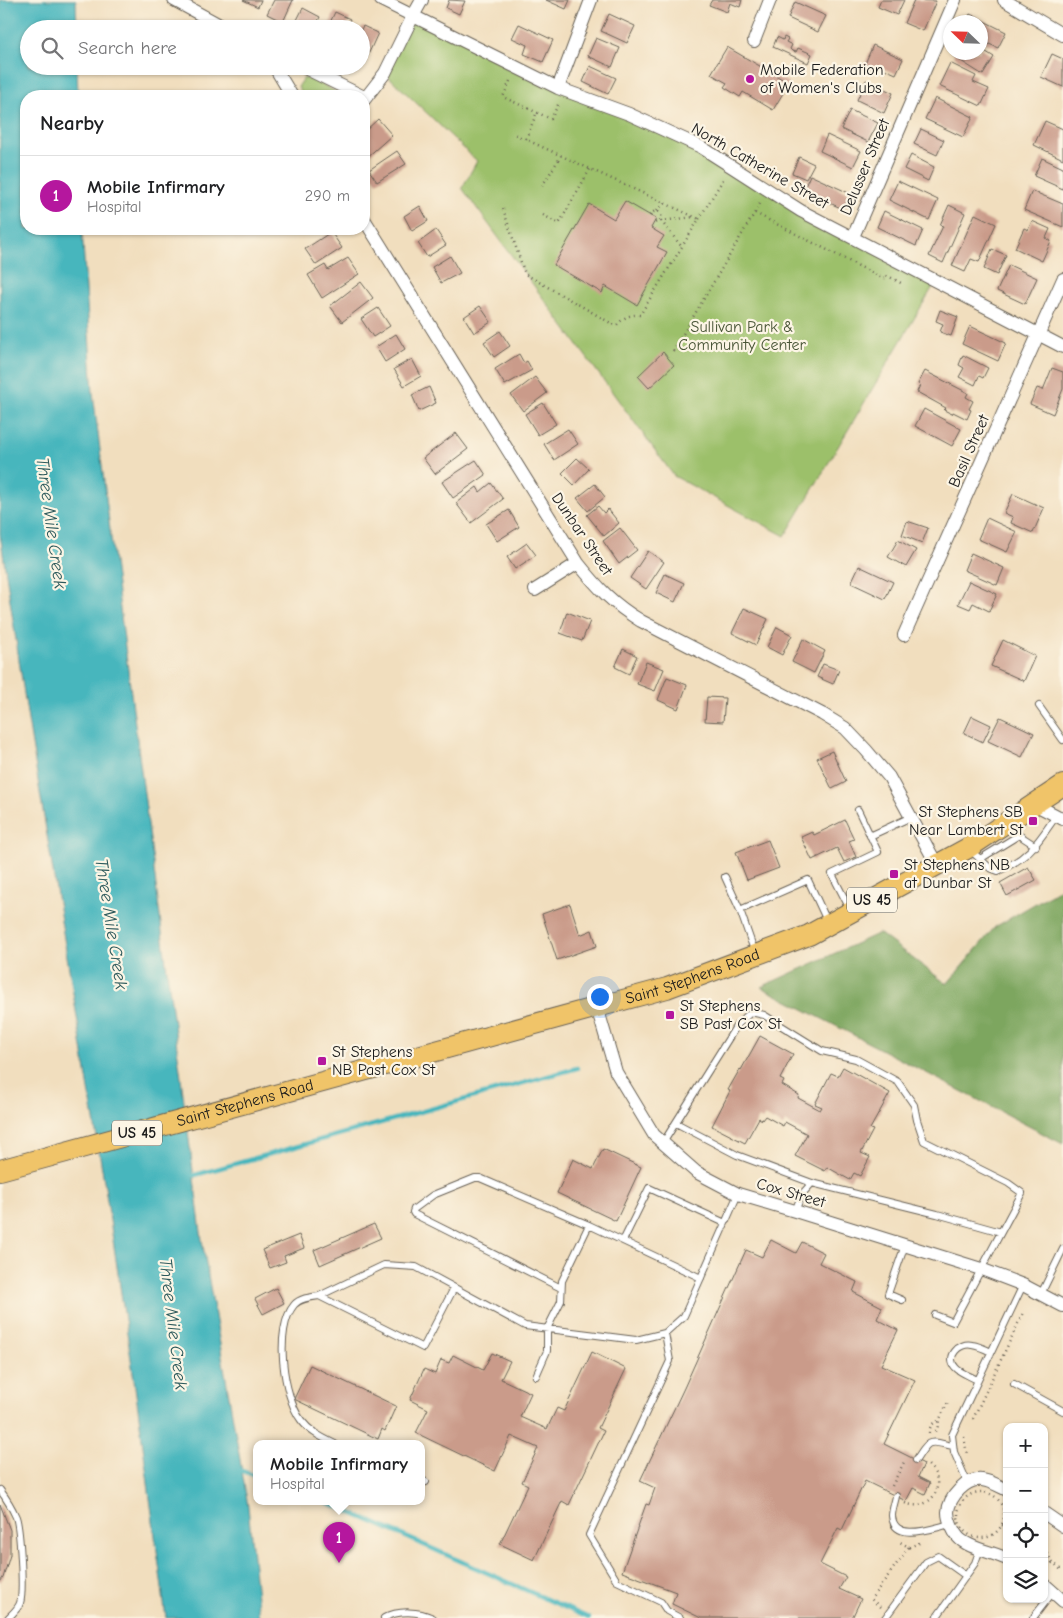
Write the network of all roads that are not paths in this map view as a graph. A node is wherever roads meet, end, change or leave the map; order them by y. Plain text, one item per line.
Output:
1 (174, 0) edge
2 (381, 0) edge
3 (422, 0) edge
4 (591, 0) edge
5 (770, 0) edge
6 (955, 0) edge
7 (1004, 0) edge
8 (413, 16) junction
9 (211, 20) edge
10 (1063, 35) edge
11 (754, 41) dead end
12 (279, 75) edge
13 (319, 75) edge
14 (558, 88) junction
15 (288, 90) edge
16 (348, 90) edge
17 (370, 91) edge
18 (370, 229) edge
19 (853, 237) junction
20 (1063, 278) edge
21 (1039, 334) junction
22 (1063, 347) edge
23 (578, 563) junction
24 (535, 590) dead end
25 (904, 636) dead end
26 (1039, 706) dead end
27 (1063, 740) edge
28 (1063, 785) edge
29 (1034, 804) junction
30 (858, 810) dead end
31 (911, 817) junction
32 (1060, 817) edge
33 (1014, 828) junction
34 (870, 836) junction
35 (1036, 846) junction
36 (974, 854) junction
37 (937, 865) junction
38 (725, 877) dead end
39 (740, 910) junction
40 (851, 912) junction
41 (829, 924) junction
42 (756, 955) junction
43 (597, 1007) junction
44 (676, 1123) junction
45 (663, 1143) junction
46 (0, 1170) edge
47 (812, 1182) junction
48 (738, 1194) junction
49 (795, 1211) junction
50 (725, 1223) junction
51 (589, 1225) junction
52 (1001, 1232) junction
53 (623, 1241) junction
54 (905, 1245) junction
55 (1063, 1250) edge
56 (981, 1269) junction
57 (701, 1278) junction
58 (1022, 1285) junction
59 (454, 1288) junction
60 (561, 1288) junction
61 (1041, 1294) junction
62 (319, 1296) junction
63 (902, 1300) dead end
64 (1063, 1306) edge
65 (935, 1315) dead end
66 (547, 1329) junction
67 (665, 1333) junction
68 (991, 1352) junction
69 (536, 1376) dead end
70 (977, 1380) junction
71 (1014, 1384) dead end
72 (1063, 1411) edge
73 (327, 1440) edge
74 (953, 1446) junction
75 (916, 1459) road end
76 (968, 1484) junction
77 (1003, 1488) edge
78 (0, 1490) edge
79 (896, 1498) road end
80 (1048, 1516) edge
81 (951, 1524) junction
82 (1063, 1526) edge
83 (980, 1549) junction
84 (1004, 1558) edge
85 (966, 1576) junction
86 (1049, 1588) edge
87 (1063, 1601) edge
88 (8, 1618) edge
89 (384, 1618) edge
90 (433, 1618) edge
91 (680, 1618) edge
92 (885, 1618) edge
93 (936, 1618) edge
94 (1033, 1618) edge

1 - 9 street
2 - 8 street, North Catherine Street
3 - 8 street
4 - 14 street
5 - 11 street
6 - 19 street, Delusser Street
7 - 10 street
8 - 14 street, North Catherine Street
8 - 17 street
12 - 15 street
13 - 16 street
14 - 19 street, North Catherine Street
18 - 23 street, Dunbar Street
19 - 21 street, North Catherine Street
20 - 21 street, Basil Street
21 - 22 street, North Catherine Street
21 - 25 street, Basil Street
23 - 24 street
23 - 31 street, Dunbar Street
26 - 27 lane
28 - 29 main road, Saint Stephens Road / US 45
29 - 32 street
29 - 33 main road, Saint Stephens Road / US 45
30 - 34 lane
31 - 34 lane
31 - 37 street, Dunbar Street
32 - 35 lane
33 - 35 lane
33 - 36 main road, Saint Stephens Road / US 45
34 - 40 lane
35 - 36 lane
36 - 37 main road, Saint Stephens Road / US 45
37 - 40 main road, Saint Stephens Road / US 45
38 - 39 lane
39 - 41 lane
39 - 42 lane
40 - 41 main road, Saint Stephens Road / US 45
41 - 42 main road, Saint Stephens Road / US 45
42 - 43 main road, Saint Stephens Road / US 45
43 - 45 street, Cox Street
43 - 46 main road, Saint Stephens Road / US 45
44 - 45 lane
44 - 47 lane
44 - 52 lane
45 - 48 street, Cox Street
47 - 49 lane
47 - 52 lane
48 - 49 street, Cox Street
48 - 50 lane
49 - 54 street, Cox Street
50 - 53 lane
50 - 57 lane
51 - 53 lane
51 - 60 lane
51 - 60 lane
52 - 56 lane
53 - 57 lane
54 - 56 street, Cox Street
54 - 63 lane
55 - 61 lane
56 - 58 street, Cox Street
56 - 65 lane
57 - 67 lane
58 - 61 street, Cox Street
58 - 68 lane
59 - 62 lane
59 - 62 lane
59 - 66 lane
60 - 66 lane
61 - 64 street, Cox Street
62 - 73 lane
66 - 67 lane
66 - 69 lane
67 - 91 lane
68 - 70 lane
68 - 70 lane
70 - 74 lane
71 - 72 lane
74 - 75 lane
74 - 76 lane
76 - 77 street
76 - 81 street
78 - 88 lane
79 - 81 lane
80 - 82 street
81 - 83 street
83 - 84 street
83 - 85 lane
85 - 92 lane
85 - 93 lane
86 - 87 street
86 - 94 lane
89 - 90 lane

